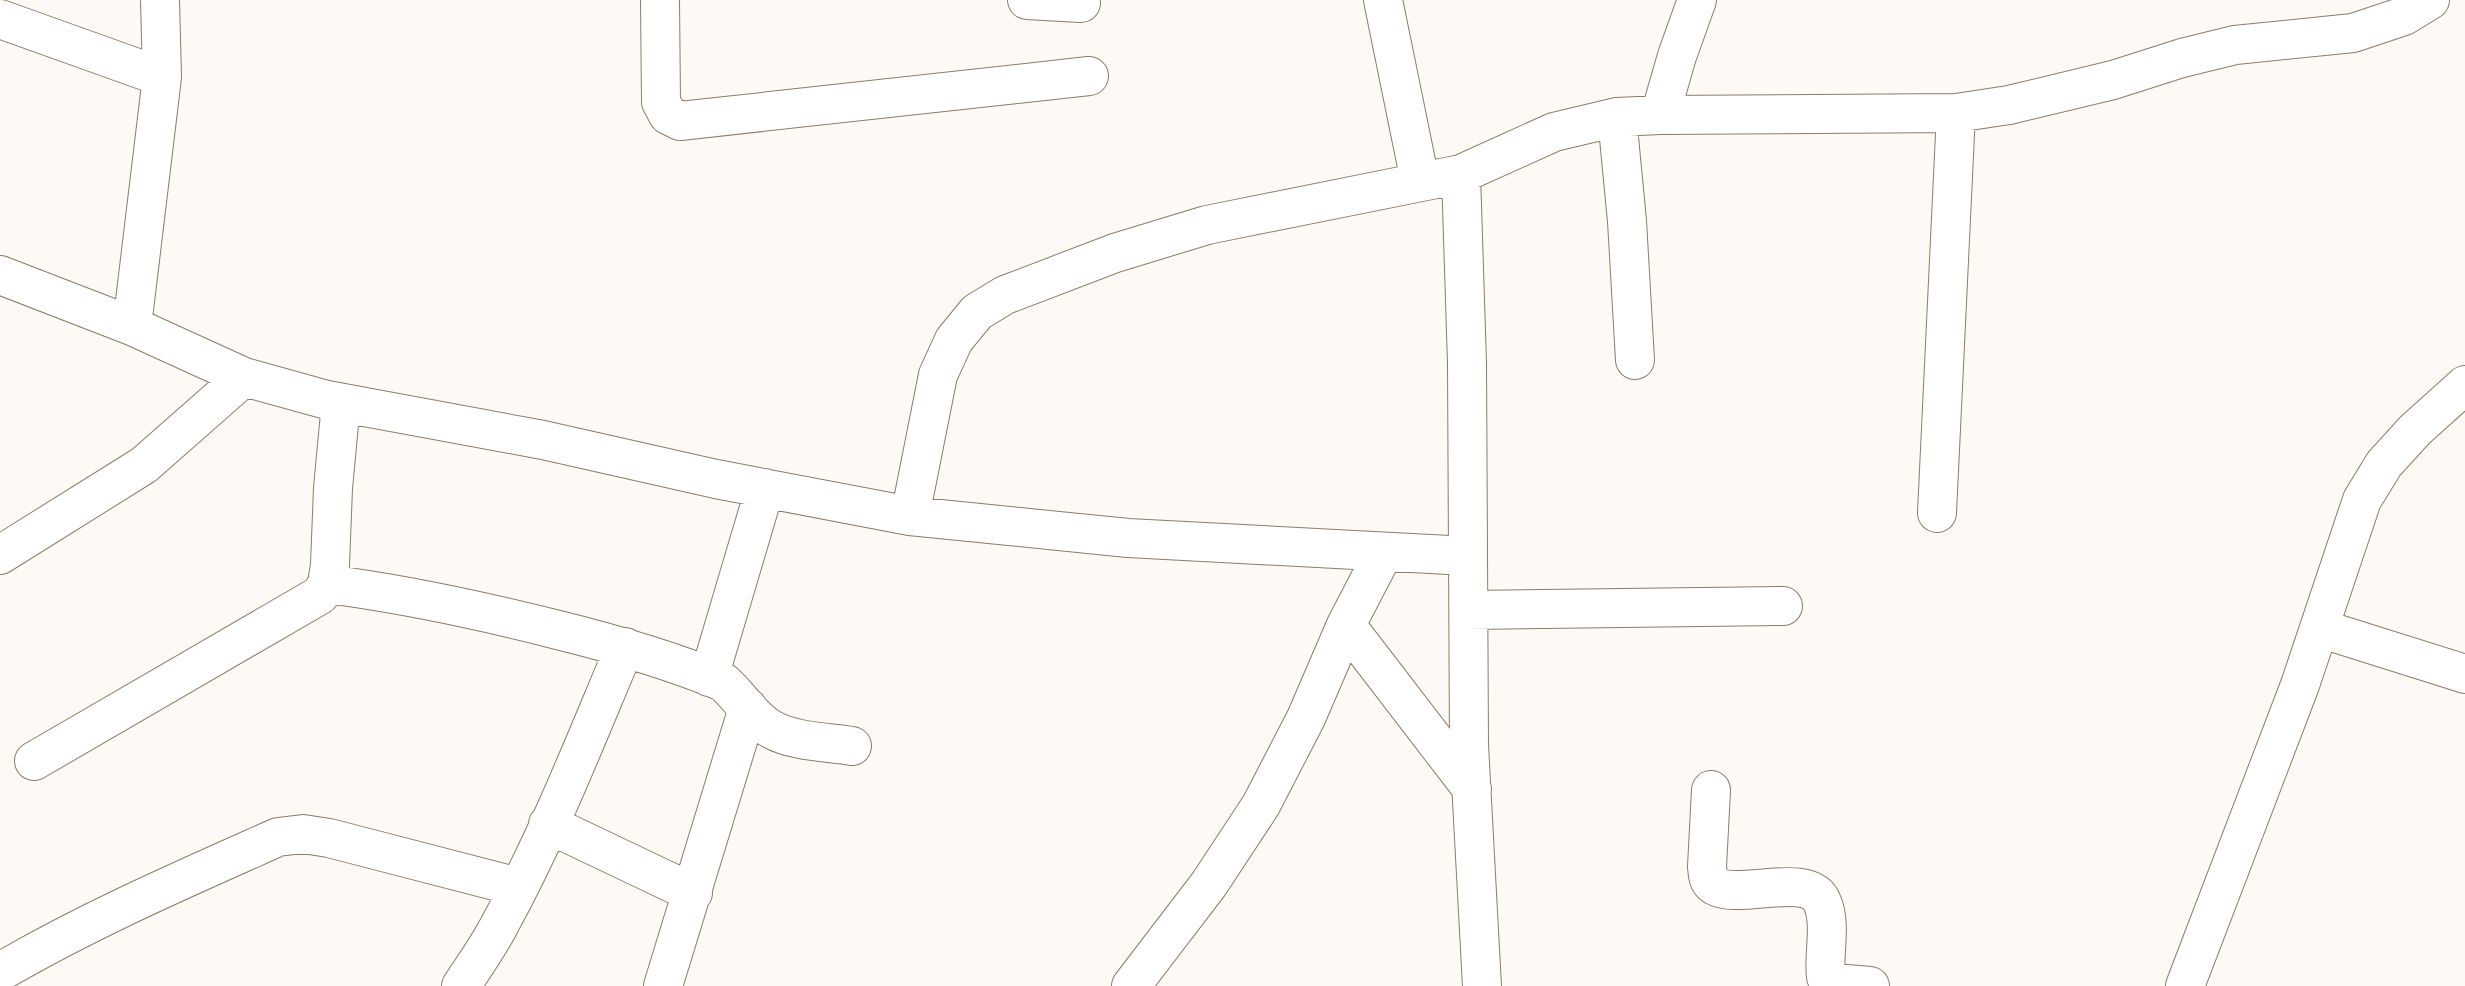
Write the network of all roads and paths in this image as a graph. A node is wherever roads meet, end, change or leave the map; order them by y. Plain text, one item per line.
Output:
1 (160, 0) edge
2 (1027, 0) edge
3 (1383, 0) edge
4 (1697, 0) edge
5 (2430, 0) edge
6 (651, 2) edge
7 (1081, 3) dead end
8 (0, 19) edge
9 (1089, 76) dead end
10 (162, 77) junction
11 (1956, 113) junction
12 (1660, 115) junction
13 (1617, 117) junction
14 (1461, 174) junction
15 (1420, 181) junction
16 (0, 275) edge
17 (132, 326) junction
18 (1635, 360) dead end
19 (244, 377) junction
20 (2465, 386) edge
21 (341, 403) junction
22 (765, 488) junction
23 (1937, 513) dead end
24 (910, 516) junction
25 (1384, 552) junction
26 (0, 555) edge
27 (1468, 556) junction
28 (327, 584) junction
29 (1783, 606) dead end
30 (1469, 610) junction
31 (1346, 625) junction
32 (2319, 628) junction
33 (625, 647) junction
34 (2465, 674) edge
35 (709, 677) junction
36 (748, 708) junction
37 (852, 746) dead end
38 (34, 761) dead end
39 (1472, 789) junction
40 (1711, 790) dead end
41 (548, 824) junction
42 (518, 887) junction
43 (693, 893) junction
44 (0, 972) edge
45 (461, 986) edge
46 (663, 986) edge
47 (1131, 986) edge
48 (1482, 986) edge
49 (1870, 986) edge
50 (2185, 986) edge

1 - 10 street
2 - 7 street
3 - 15 street
4 - 12 street
5 - 11 street
6 - 9 street
8 - 10 street
10 - 17 street
11 - 12 street
11 - 23 street
12 - 13 street
13 - 14 street
13 - 18 street
14 - 15 street
14 - 27 street
15 - 24 street
16 - 17 street
17 - 19 street
19 - 21 street
19 - 26 street
20 - 32 street
21 - 22 street
21 - 28 street
22 - 24 street
22 - 35 street
24 - 25 street
25 - 27 street
25 - 31 street
27 - 30 street
28 - 33 street
28 - 38 street
29 - 30 street
30 - 39 street
31 - 39 street
31 - 47 street
32 - 34 street
32 - 50 street
33 - 35 street
33 - 41 street
35 - 36 street
36 - 37 street
36 - 43 street
39 - 48 street
40 - 49 street
41 - 42 street
41 - 43 street
42 - 44 street
42 - 45 street
43 - 46 street

